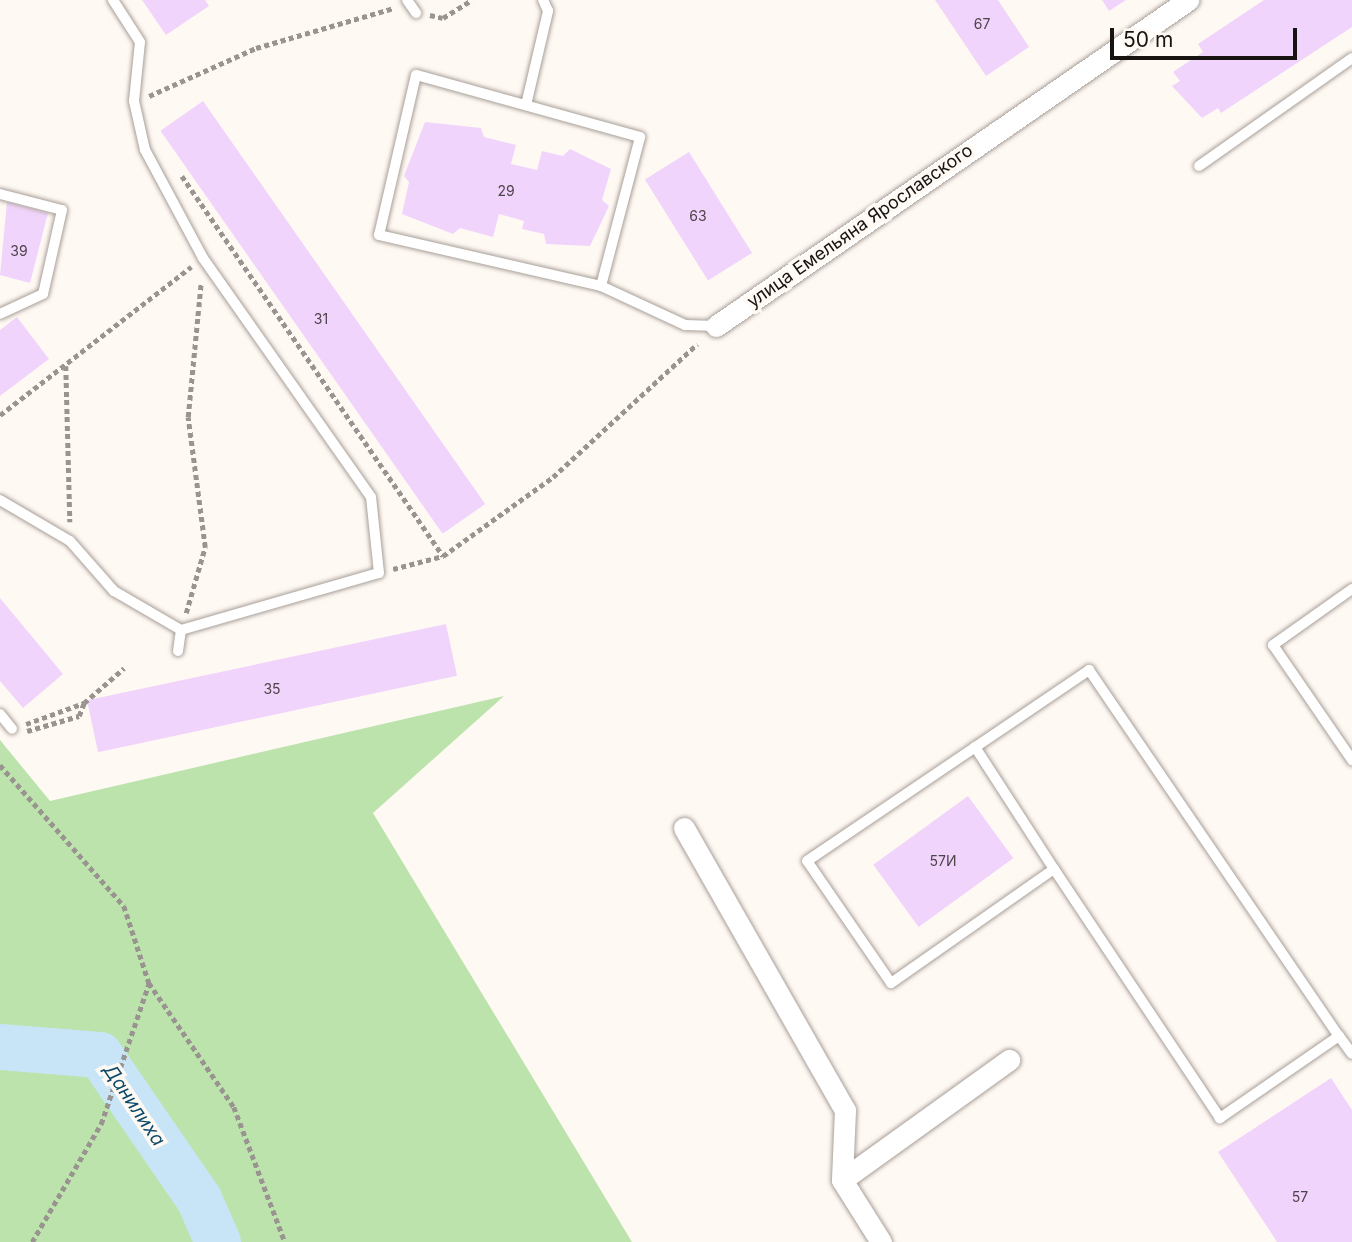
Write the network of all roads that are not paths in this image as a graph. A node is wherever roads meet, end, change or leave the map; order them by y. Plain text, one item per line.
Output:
1 (113, 0) edge
2 (407, 0) edge
3 (543, 0) edge
4 (1188, 0) edge
5 (416, 13) road end
6 (1352, 58) edge
7 (526, 105) junction
8 (1199, 166) dead end
9 (0, 194) edge
10 (601, 286) junction
11 (0, 314) edge
12 (716, 326) joint
13 (0, 500) edge
14 (1352, 589) edge
15 (181, 630) junction
16 (178, 651) dead end
17 (0, 713) edge
18 (12, 729) road end
19 (975, 747) junction
20 (1352, 760) edge
21 (684, 828) dead end
22 (1054, 869) junction
23 (1339, 1036) junction
24 (1352, 1054) edge
25 (1009, 1060) dead end
26 (842, 1180) junction
27 (881, 1242) edge

1 - 15 lane
2 - 5 lane
3 - 7 lane
4 - 12 street, улица Емельяна Ярославского
6 - 8 lane
7 - 10 lane
7 - 10 lane
9 - 11 lane
10 - 12 lane
13 - 15 lane
14 - 20 lane
15 - 16 lane
17 - 18 lane
19 - 22 lane
19 - 22 lane
19 - 23 lane
21 - 26 street
22 - 23 lane
23 - 24 lane
25 - 26 street
26 - 27 street

